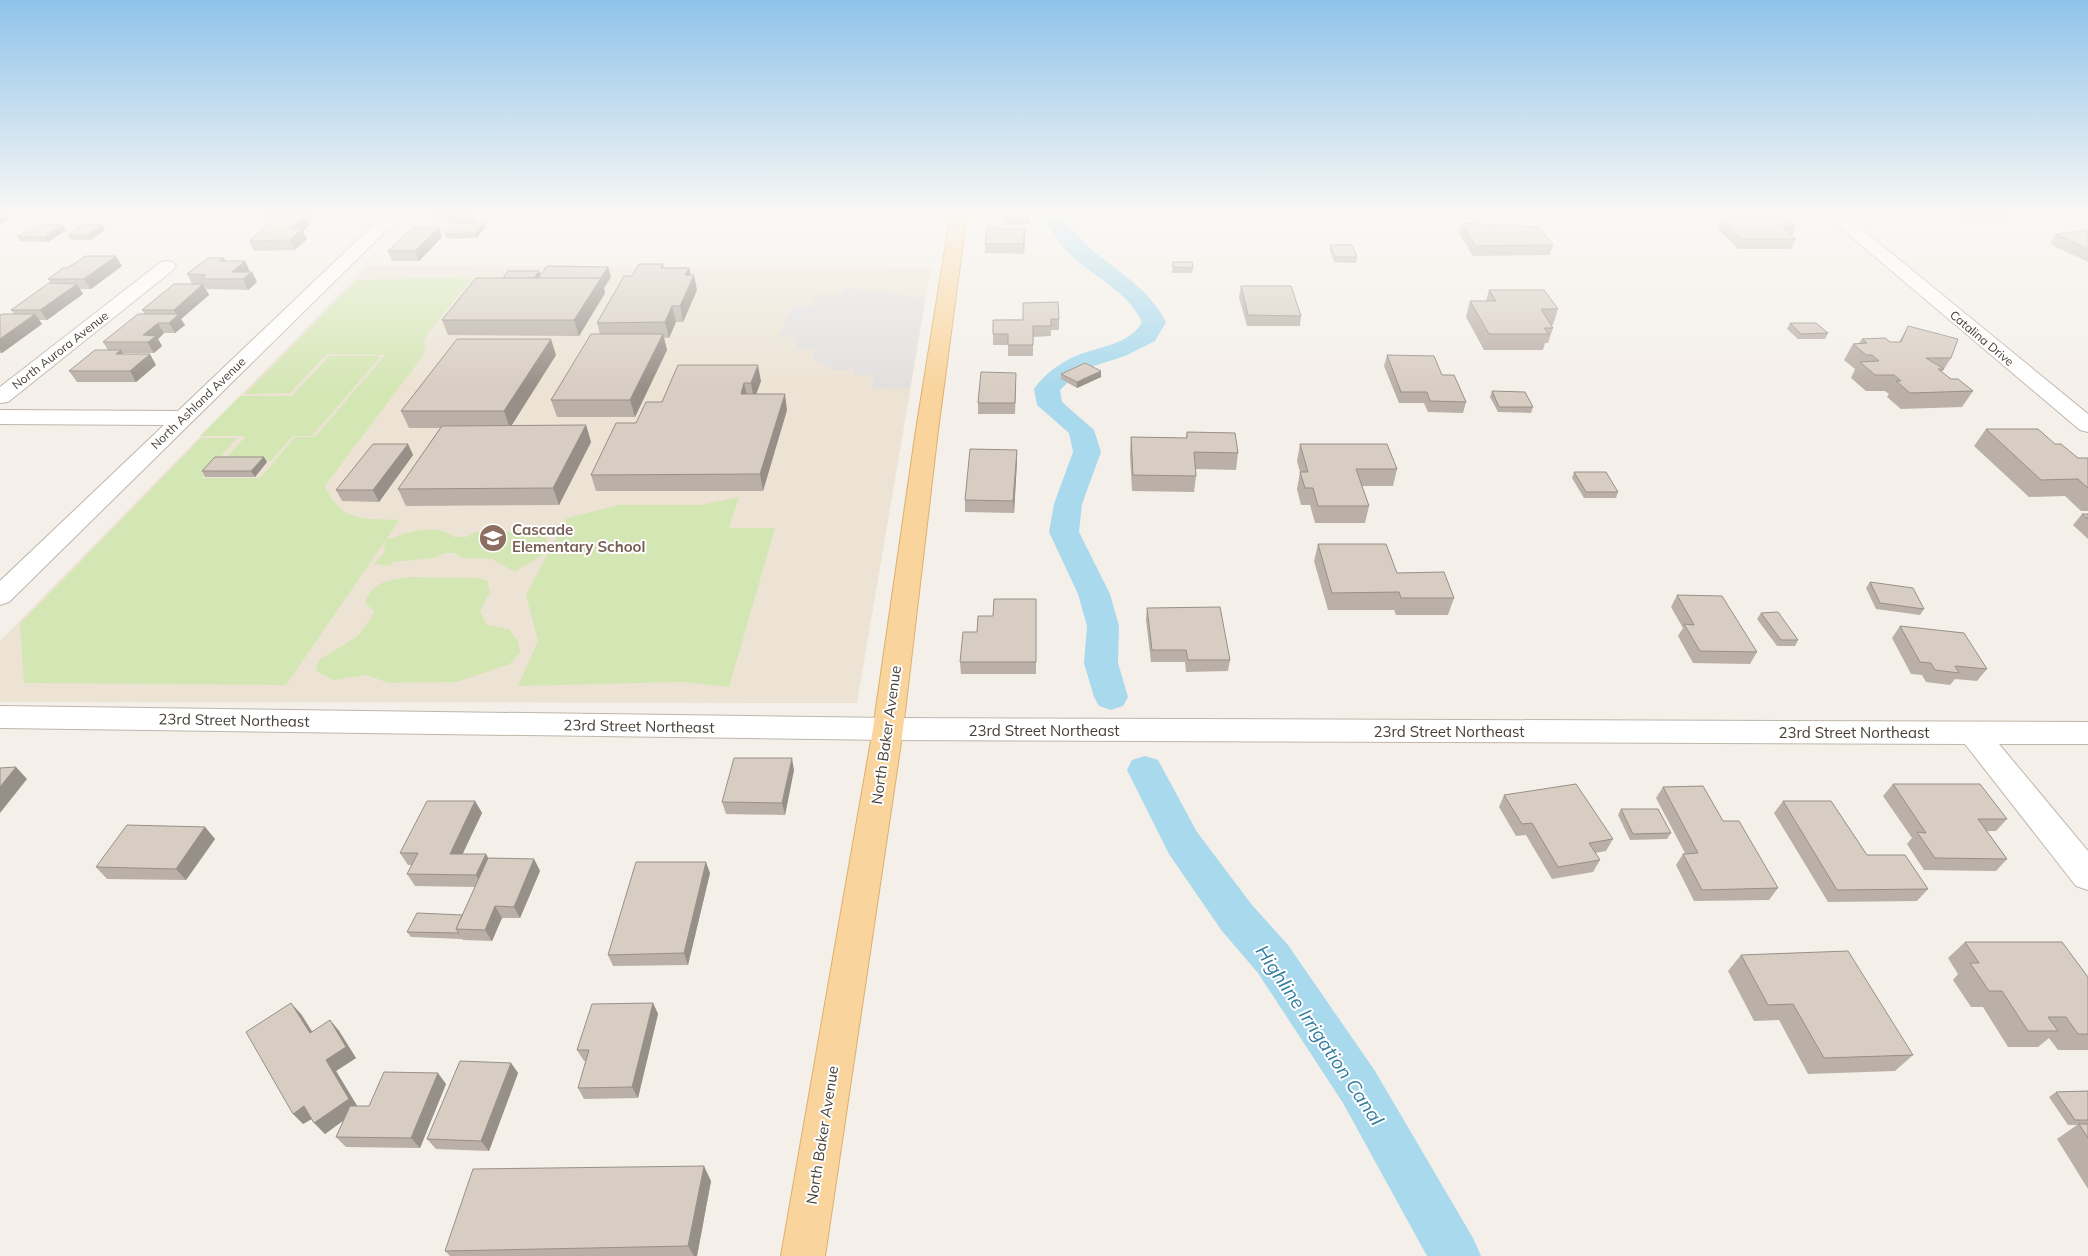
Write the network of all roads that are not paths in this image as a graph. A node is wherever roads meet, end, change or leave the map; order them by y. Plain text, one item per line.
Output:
1 (161, 271) edge
2 (336, 271) edge
3 (950, 271) edge
4 (1901, 271) edge
5 (0, 397) edge
6 (0, 417) edge
7 (183, 418) junction
8 (2088, 425) edge
9 (0, 596) edge
10 (0, 717) edge
11 (888, 729) junction
12 (1973, 732) junction
13 (2088, 733) edge
14 (2088, 876) edge
15 (803, 1256) edge

1 - 5 street, North Aurora Avenue
2 - 7 street, North Ashland Avenue
3 - 11 main road, North Baker Avenue
4 - 8 street, Catalina Drive
6 - 7 street
7 - 9 street, North Ashland Avenue
10 - 11 street, 23rd Street Northeast
11 - 12 street, 23rd Street Northeast
11 - 15 main road, North Baker Avenue
12 - 13 street, 23rd Street Northeast
12 - 14 street

